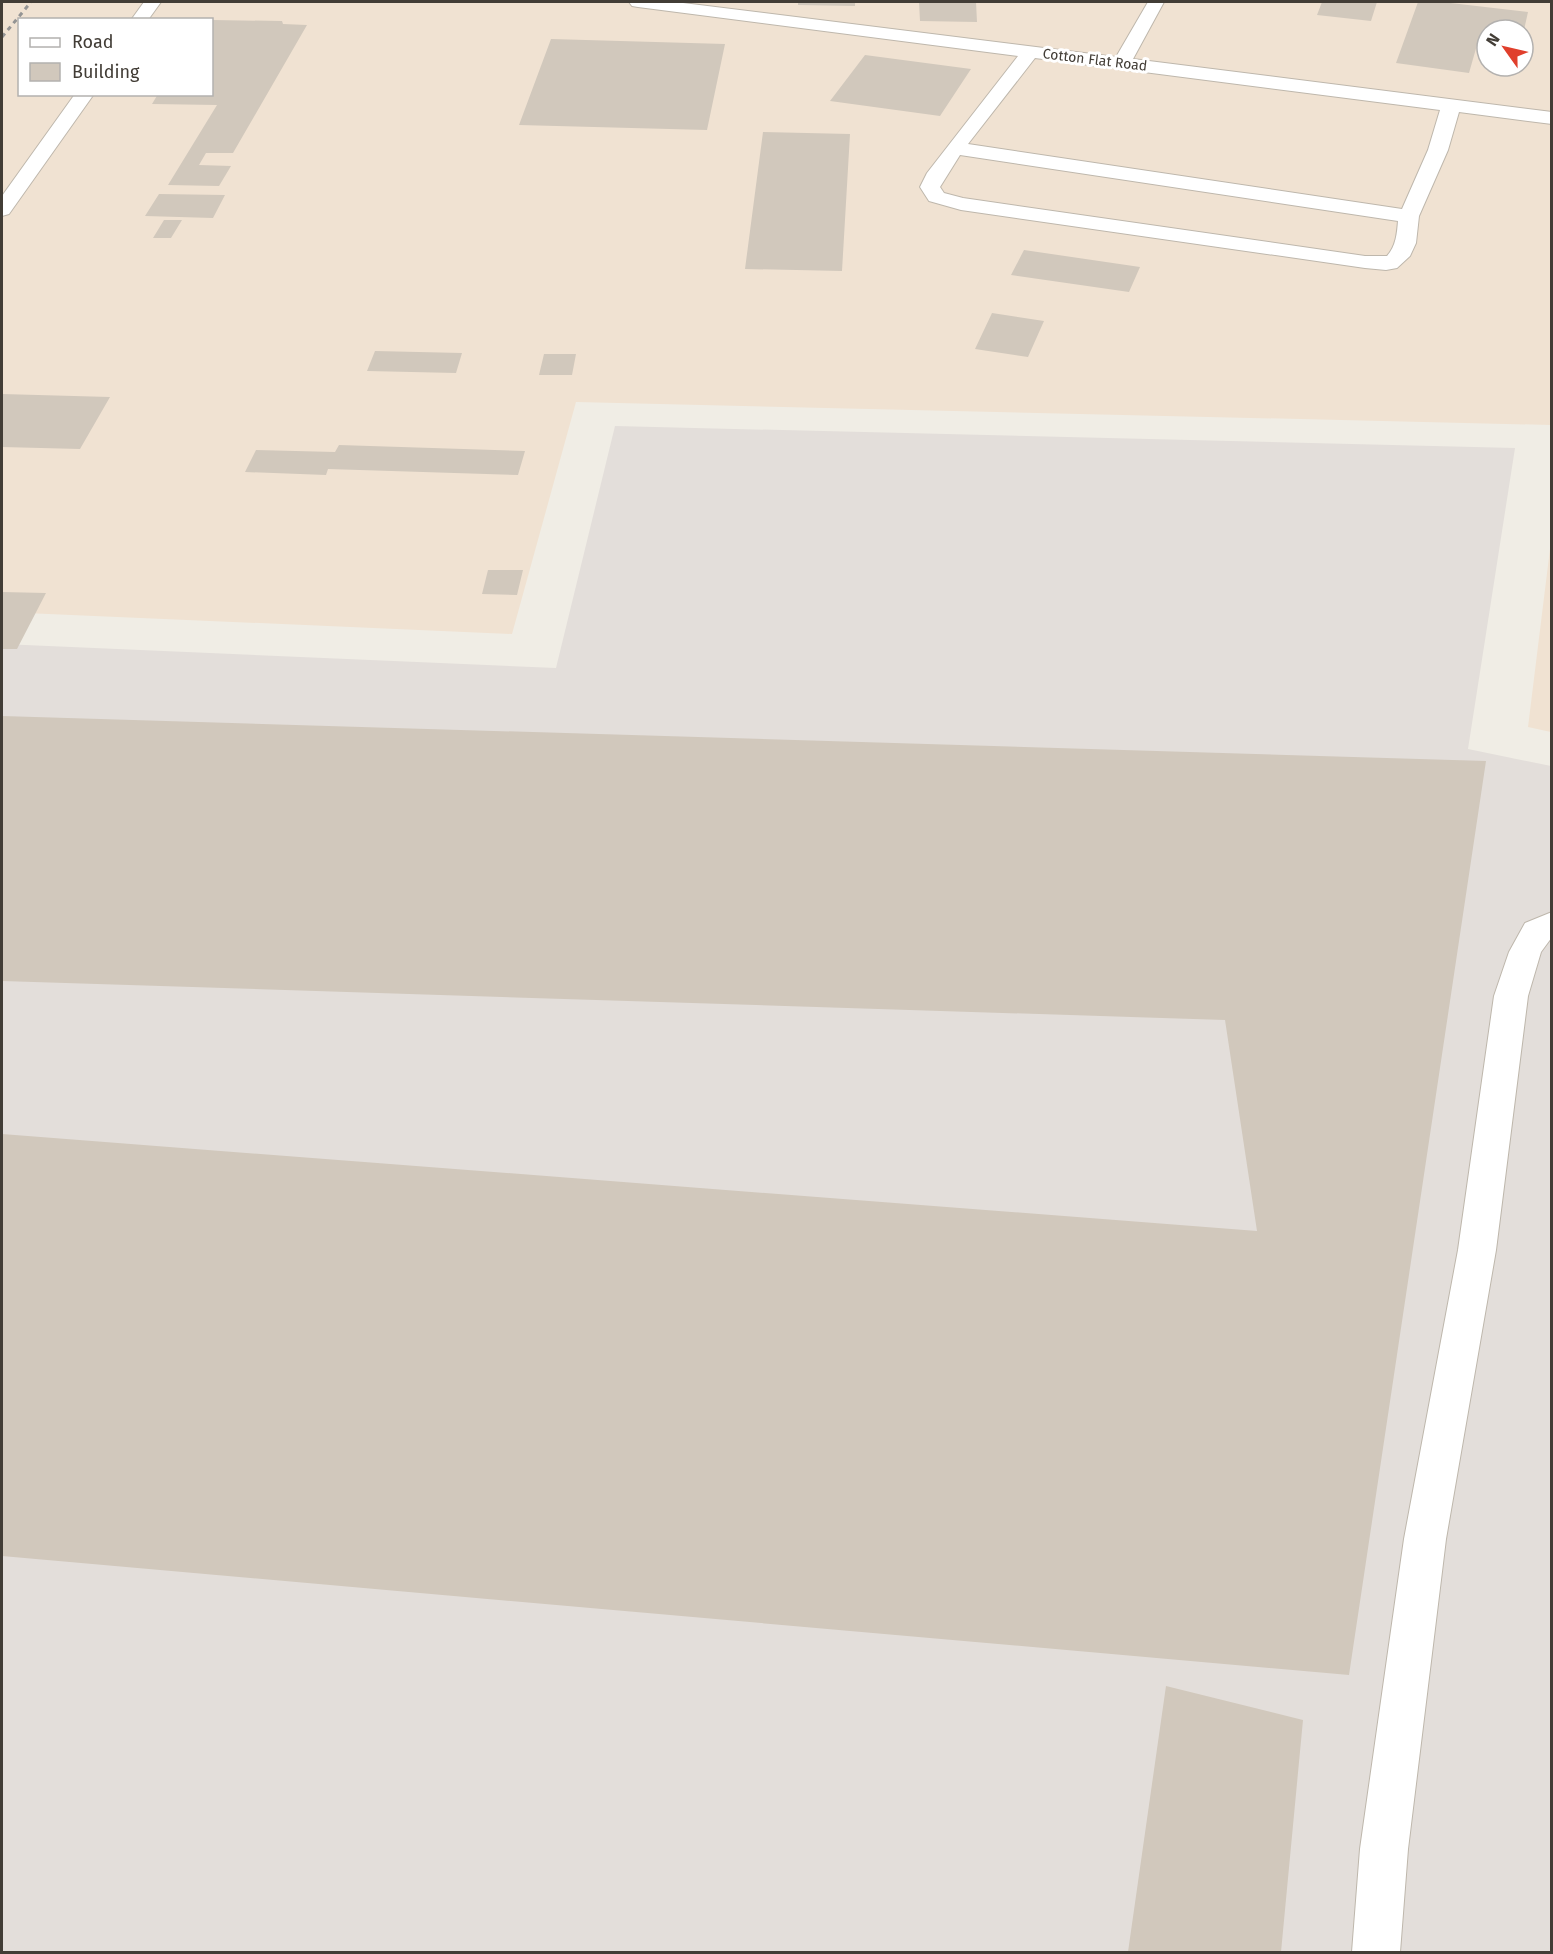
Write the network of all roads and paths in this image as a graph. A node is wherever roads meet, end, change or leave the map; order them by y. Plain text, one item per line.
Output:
1 (152, 2) edge
2 (638, 2) edge
3 (1156, 2) edge
4 (140, 18) edge
5 (1030, 52) junction
6 (1122, 63) junction
7 (84, 96) edge
8 (1451, 106) junction
9 (1551, 118) edge
10 (955, 148) junction
11 (2, 210) edge
12 (1408, 216) junction
13 (1551, 923) edge
14 (1376, 1953) edge

1 - 4 street
2 - 5 street, Cotton Flat Road
3 - 6 street
5 - 6 street, Cotton Flat Road
5 - 10 street
6 - 8 street, Cotton Flat Road
7 - 11 street
8 - 9 street, Cotton Flat Road
8 - 12 street
10 - 12 street
10 - 12 street
13 - 14 street

